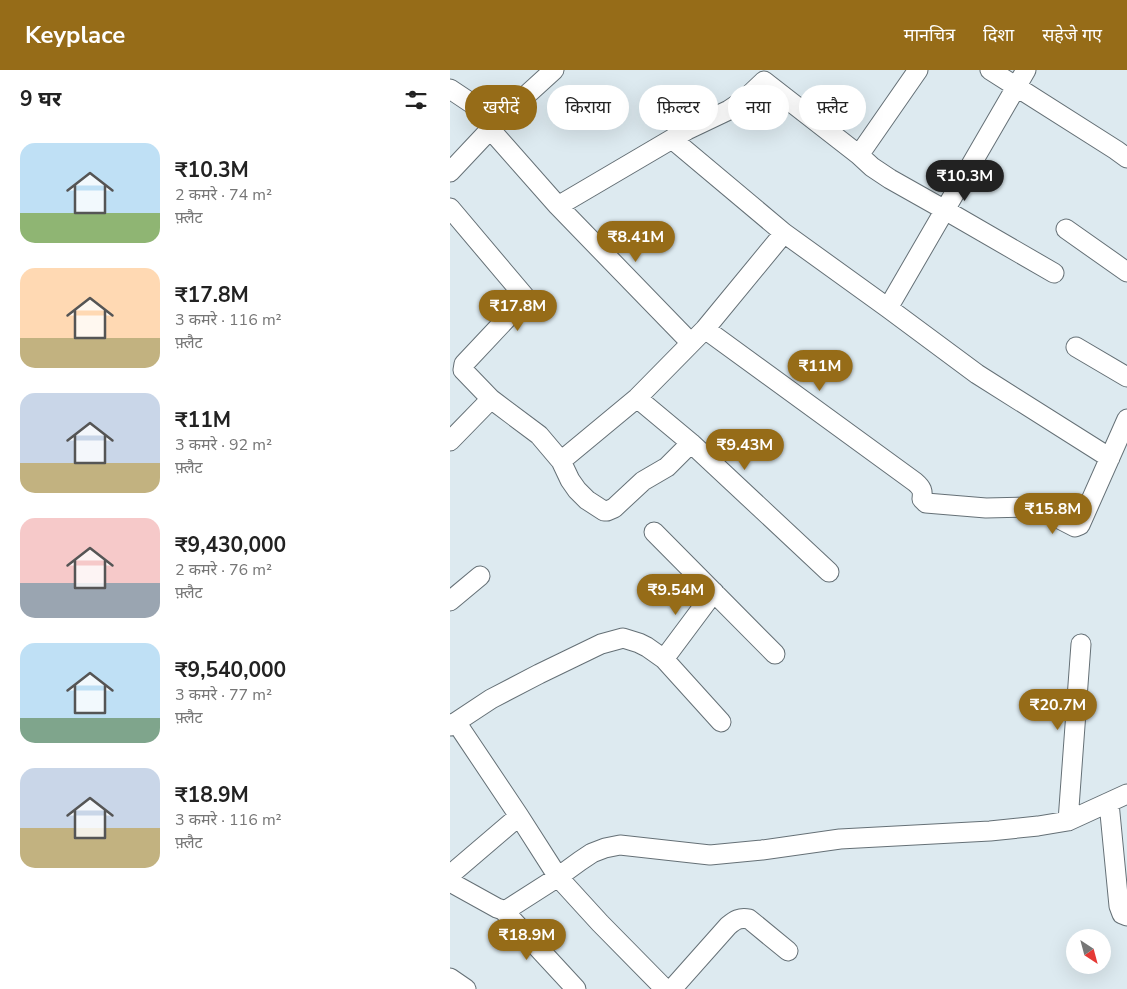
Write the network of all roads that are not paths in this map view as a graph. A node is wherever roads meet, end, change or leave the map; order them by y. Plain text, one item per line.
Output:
1 (554, 70) edge
2 (918, 70) edge
3 (990, 70) edge
4 (1026, 70) edge
5 (768, 76) edge
6 (537, 86) edge
7 (1016, 87) junction
8 (450, 89) edge
9 (465, 101) edge
10 (489, 130) edge
11 (498, 130) edge
12 (672, 139) junction
13 (858, 155) junction
14 (1127, 158) edge
15 (452, 167) edge
16 (558, 206) junction
17 (450, 208) edge
18 (946, 210) junction
19 (1066, 229) dead end
20 (784, 233) junction
21 (1127, 272) edge
22 (1054, 273) dead end
23 (888, 308) junction
24 (704, 329) junction
25 (691, 343) junction
26 (1076, 347) dead end
27 (1127, 377) edge
28 (637, 398) junction
29 (491, 399) junction
30 (1127, 419) edge
31 (450, 441) edge
32 (691, 444) junction
33 (1110, 458) junction
34 (561, 461) junction
35 (654, 532) dead end
36 (829, 572) dead end
37 (480, 576) dead end
38 (714, 592) junction
39 (450, 601) edge
40 (1082, 644) dead end
41 (775, 654) dead end
42 (664, 659) junction
43 (721, 722) dead end
44 (453, 724) edge
45 (1127, 794) edge
46 (1108, 803) junction
47 (518, 816) junction
48 (1068, 820) junction
49 (1120, 849) edge
50 (450, 875) edge
51 (558, 877) junction
52 (450, 882) edge
53 (503, 910) junction
54 (1127, 916) edge
55 (788, 951) dead end
56 (450, 978) edge
57 (466, 989) edge
58 (576, 989) edge
59 (665, 989) edge
60 (672, 989) edge

1 - 6 street
2 - 13 street
3 - 7 street
4 - 7 street
5 - 12 street
5 - 13 street
7 - 14 street
7 - 18 street
8 - 9 street
10 - 15 street
11 - 16 street
12 - 16 street
12 - 20 street
13 - 18 street
16 - 25 street
17 - 29 street
18 - 22 street
18 - 23 street
19 - 21 street
20 - 23 street
20 - 24 street
23 - 33 street
24 - 25 street
24 - 33 street
25 - 28 street
26 - 27 street
28 - 32 street
28 - 34 street
29 - 31 street
29 - 34 street
30 - 33 street
32 - 34 street
32 - 36 street
35 - 38 street
37 - 39 street
38 - 41 street
38 - 42 street
40 - 48 street
42 - 43 street
42 - 44 street
44 - 47 street
45 - 46 street
46 - 48 street
46 - 49 street
47 - 50 street
47 - 51 street
48 - 51 street
49 - 54 street
51 - 53 street
51 - 59 street
52 - 53 street
53 - 58 street
55 - 60 street
56 - 57 street

